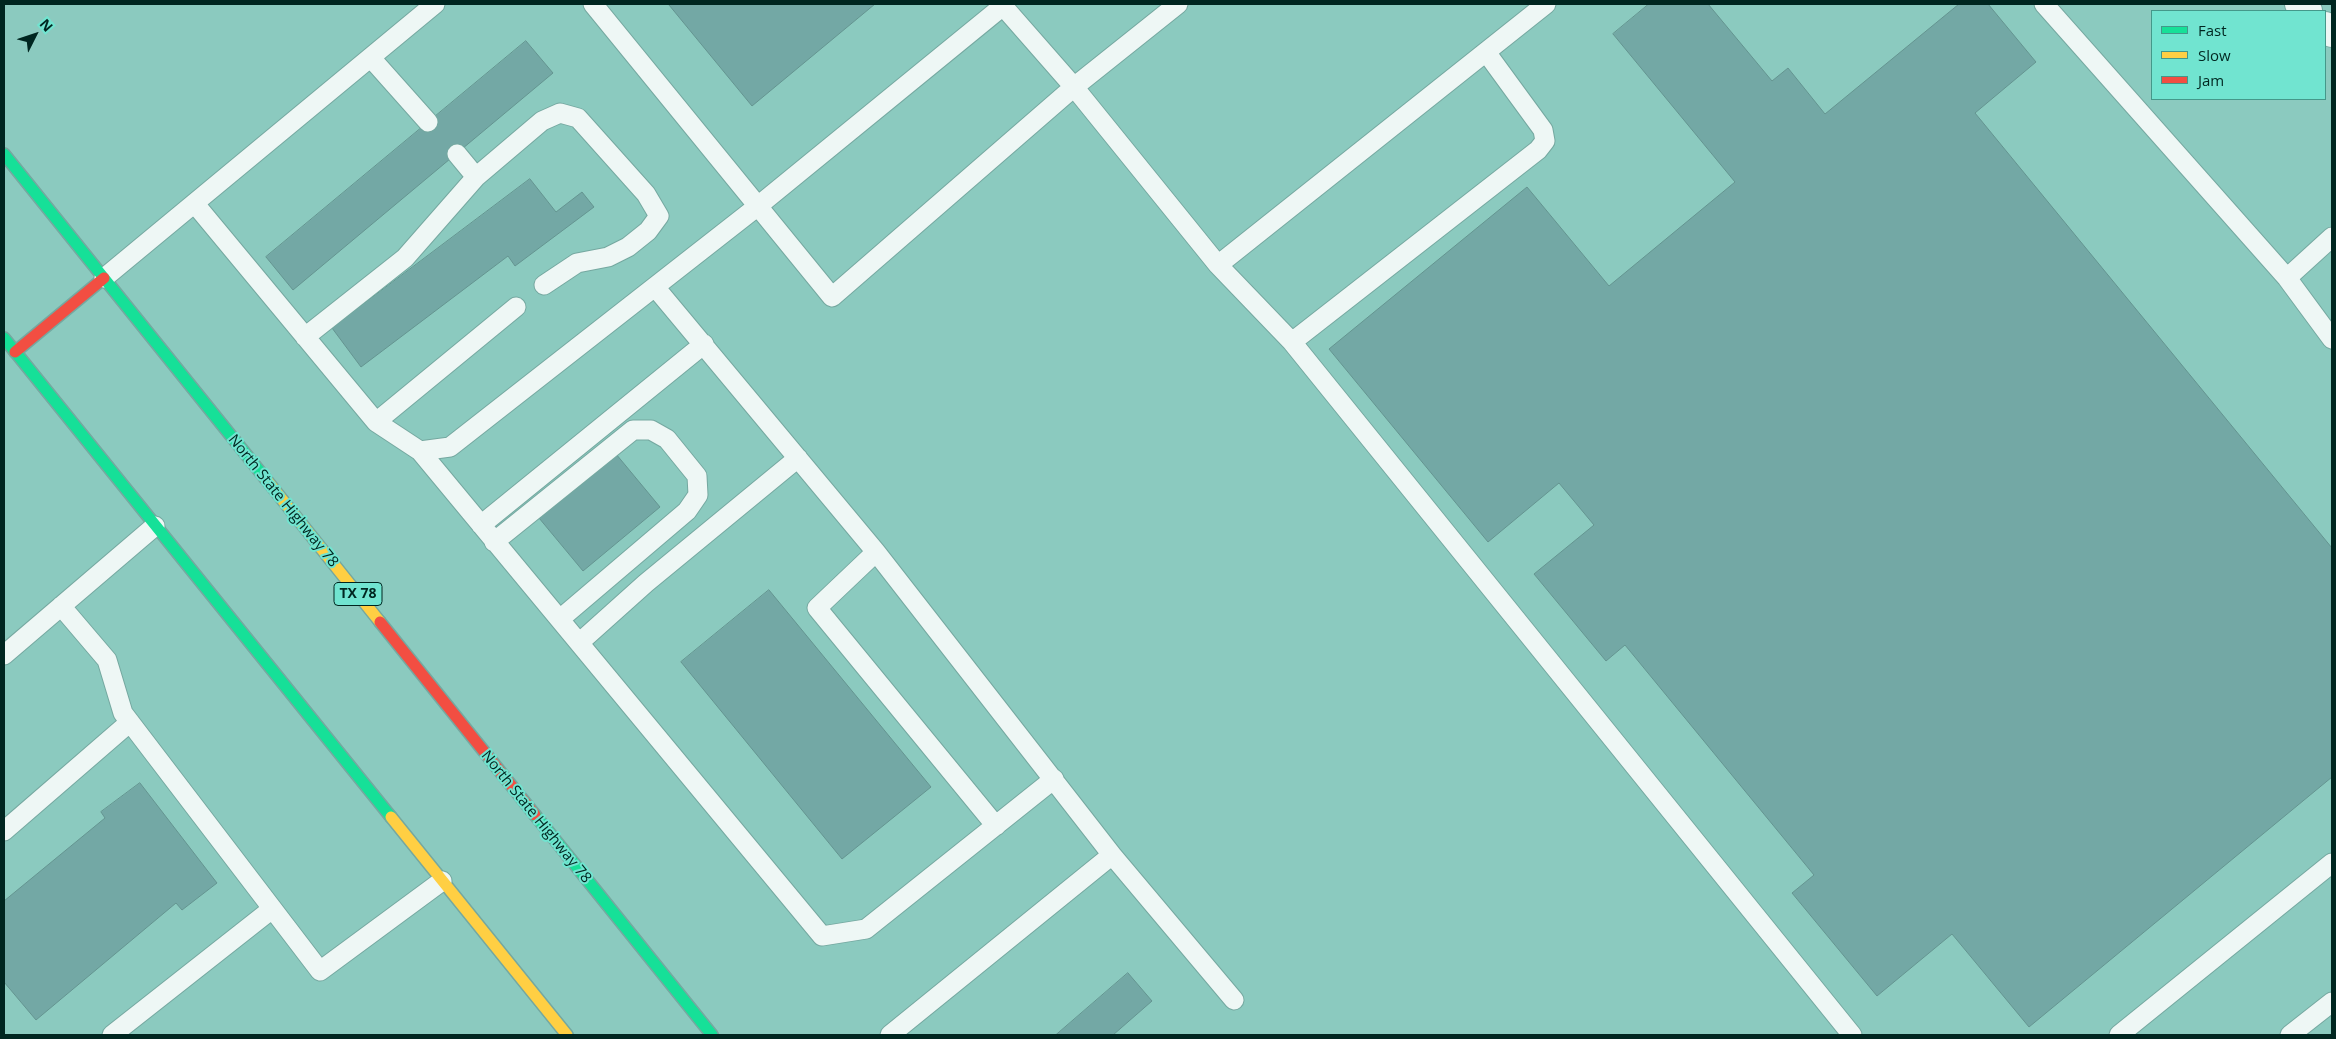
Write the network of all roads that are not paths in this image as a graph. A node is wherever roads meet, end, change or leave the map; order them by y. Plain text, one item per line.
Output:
1 (435, 4) edge
2 (593, 4) edge
3 (1178, 4) edge
4 (1546, 4) edge
5 (2044, 4) edge
6 (1004, 5) edge
7 (1486, 52) junction
8 (371, 58) junction
9 (1074, 87) junction
10 (428, 122) dead end
11 (4, 154) edge
12 (457, 154) dead end
13 (476, 177) junction
14 (195, 204) junction
15 (758, 206) junction
16 (2332, 237) edge
17 (1218, 265) junction
18 (104, 278) junction
19 (2287, 278) junction
20 (544, 285) dead end
21 (655, 286) junction
22 (516, 307) dead end
23 (305, 337) junction
24 (4, 338) edge
25 (2332, 339) edge
26 (1292, 342) junction
27 (704, 344) junction
28 (15, 352) junction
29 (376, 422) junction
30 (420, 451) junction
31 (798, 458) junction
32 (481, 525) junction
33 (155, 526) junction
34 (494, 542) junction
35 (876, 552) junction
36 (61, 606) junction
37 (560, 619) junction
38 (579, 643) junction
39 (4, 655) edge
40 (130, 722) junction
41 (1054, 780) junction
42 (996, 826) junction
43 (4, 831) edge
44 (1112, 855) junction
45 (2332, 863) edge
46 (442, 881) junction
47 (272, 908) junction
48 (1234, 1000) dead end
49 (2332, 1002) edge
50 (112, 1035) edge
51 (567, 1035) edge
52 (712, 1035) edge
53 (890, 1035) edge
54 (1852, 1035) edge
55 (2119, 1035) edge
56 (2290, 1035) edge

1 - 8 lane
2 - 15 lane
3 - 9 lane
4 - 7 lane
5 - 19 lane
6 - 9 lane
6 - 15 lane
7 - 17 lane
7 - 26 lane
8 - 10 lane
8 - 14 lane
9 - 15 lane
9 - 17 lane
11 - 18 main road, North State Highway 78 / TX 78
12 - 13 lane
13 - 20 lane
13 - 23 lane
14 - 18 lane
14 - 23 lane
15 - 21 lane
16 - 19 lane
17 - 26 lane
18 - 28 main road
18 - 52 main road, North State Highway 78 / TX 78
19 - 25 lane
21 - 27 lane
21 - 30 lane
22 - 29 lane
23 - 29 lane
24 - 28 main road
26 - 54 lane
27 - 31 lane
27 - 32 lane
28 - 33 main road
29 - 30 lane
30 - 32 lane
31 - 35 lane
31 - 38 lane
32 - 34 lane
33 - 36 lane
33 - 46 main road
34 - 37 lane
34 - 37 lane
35 - 41 lane
35 - 42 lane
36 - 39 lane
36 - 40 lane
37 - 38 lane
38 - 42 lane
40 - 43 lane
40 - 47 lane
41 - 42 lane
41 - 44 lane
44 - 48 lane
44 - 53 lane
45 - 55 lane
46 - 47 lane
46 - 51 main road
47 - 50 lane
49 - 56 lane

